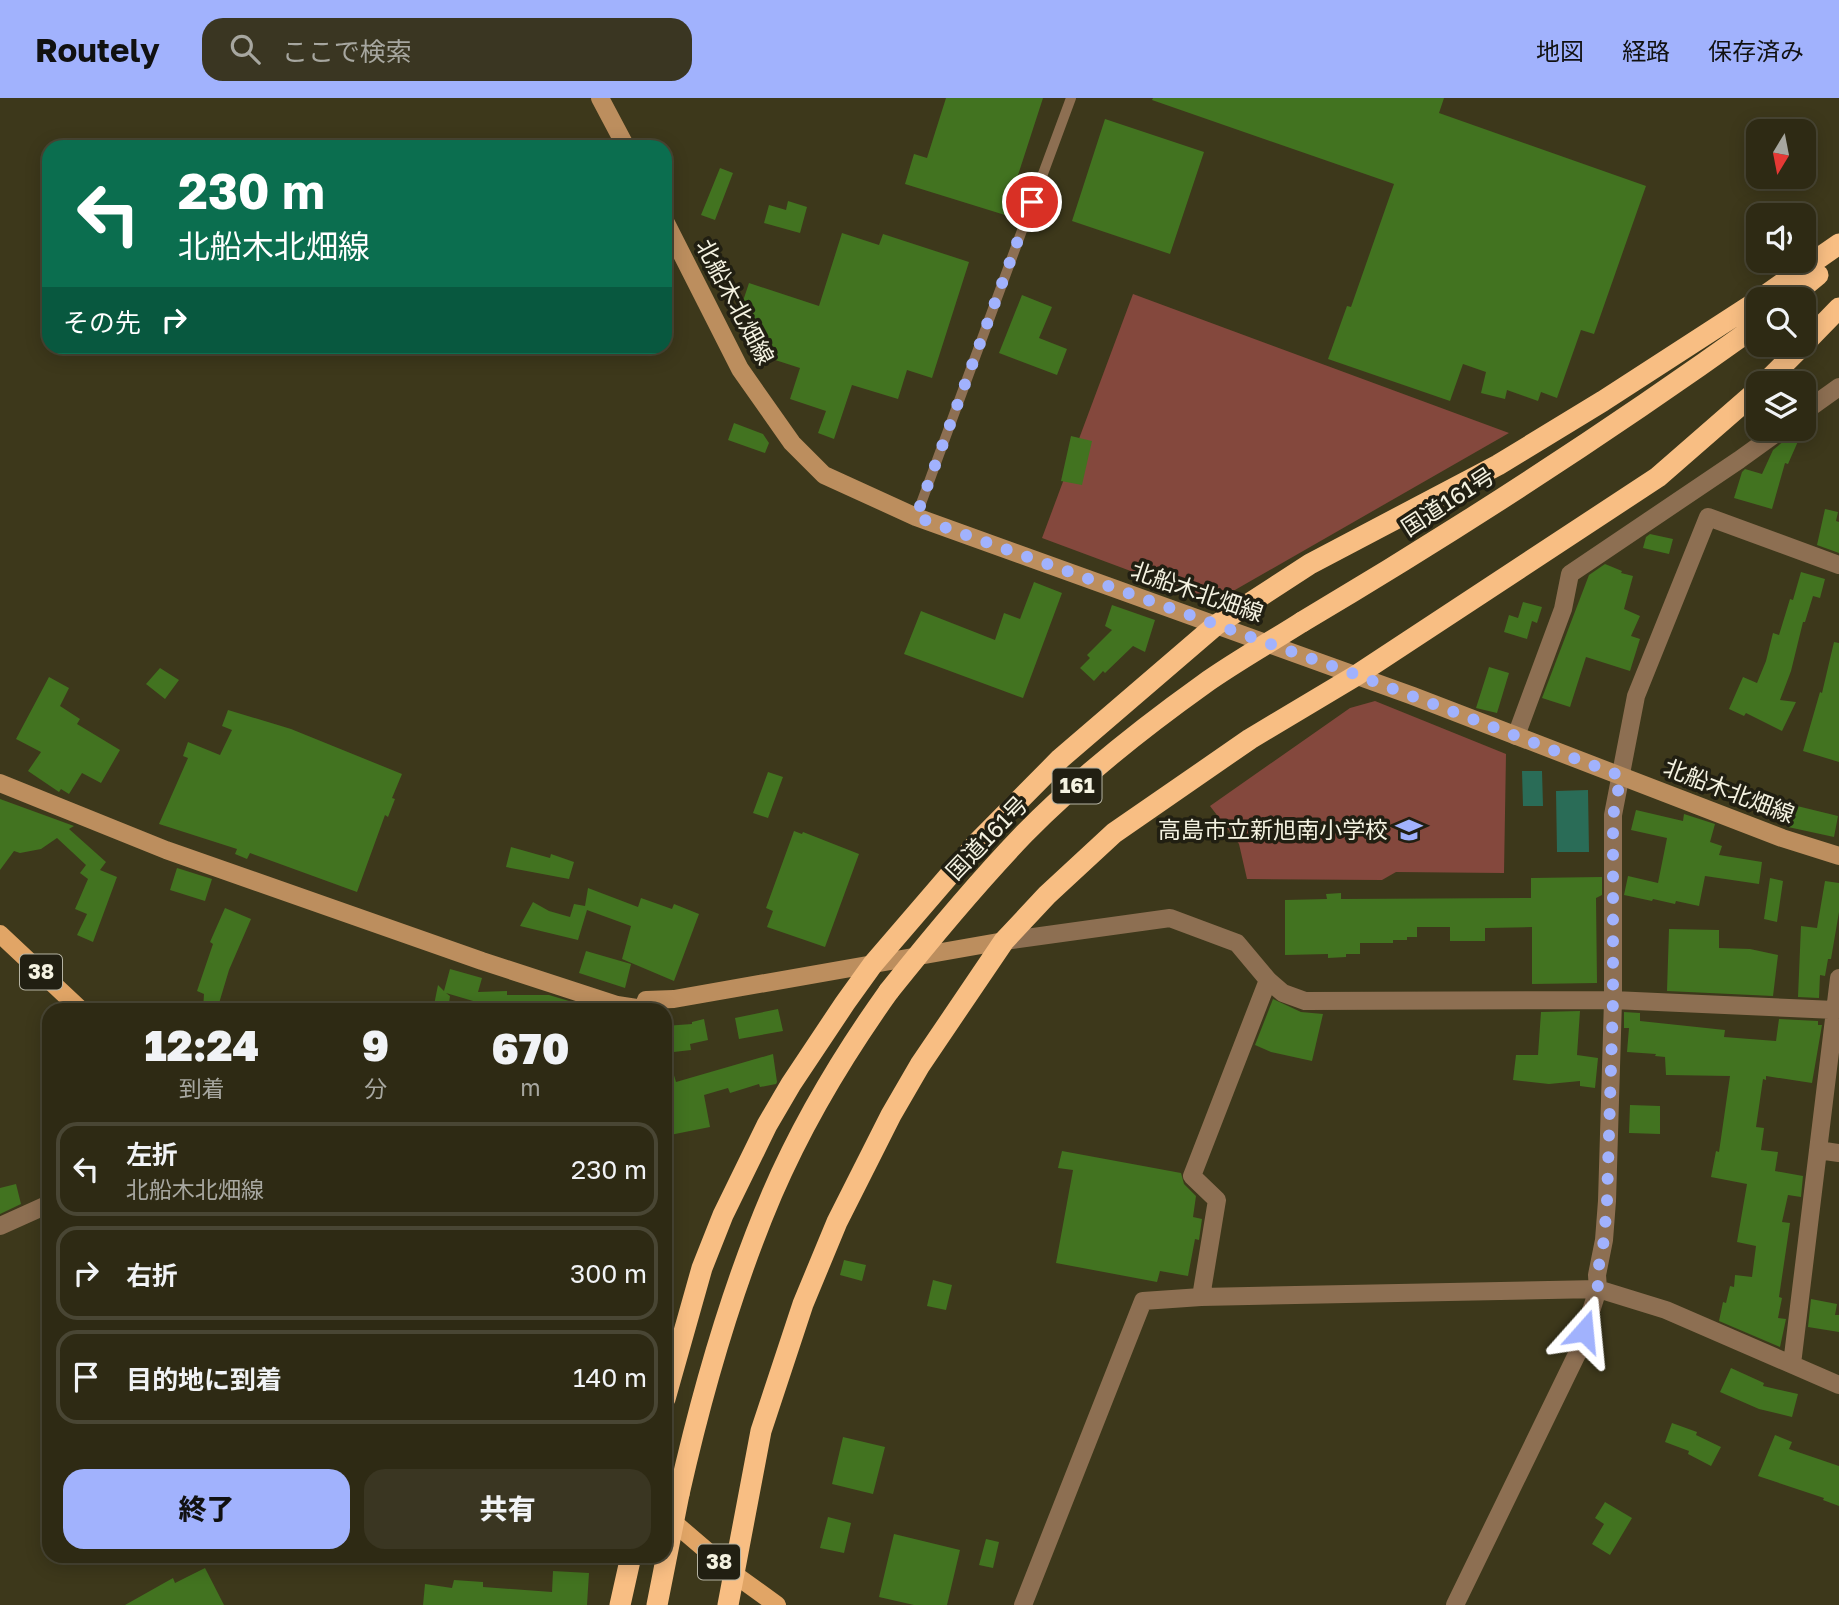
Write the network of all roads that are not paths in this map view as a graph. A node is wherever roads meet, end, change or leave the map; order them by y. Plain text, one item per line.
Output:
1 (600, 98) edge
2 (1071, 98) edge
3 (622, 140) edge
4 (672, 235) edge
5 (1839, 244) edge
6 (1839, 258) edge
7 (1778, 287) edge
8 (1804, 287) edge
9 (1746, 308) edge
10 (1839, 308) edge
11 (1816, 332) edge
12 (1746, 333) edge
13 (1791, 357) edge
14 (1777, 371) edge
15 (1839, 387) edge
16 (1746, 400) edge
17 (1816, 403) edge
18 (1765, 441) edge
19 (916, 517) junction
20 (1839, 565) edge
21 (1216, 625) junction
22 (1357, 675) junction
23 (1516, 736) junction
24 (1621, 776) junction
25 (0, 783) edge
26 (1839, 856) edge
27 (0, 934) edge
28 (1004, 941) junction
29 (873, 964) junction
30 (1839, 978) edge
31 (1268, 980) junction
32 (1613, 1000) junction
33 (74, 1003) edge
34 (611, 1003) edge
35 (645, 1003) edge
36 (1835, 1010) junction
37 (1818, 1150) junction
38 (1839, 1153) edge
39 (42, 1207) edge
40 (0, 1226) edge
41 (1598, 1289) junction
42 (1201, 1297) junction
43 (1792, 1364) junction
44 (672, 1374) edge
45 (1839, 1385) edge
46 (672, 1521) edge
47 (672, 1529) edge
48 (629, 1563) edge
49 (665, 1563) edge
50 (734, 1574) junction
51 (620, 1605) edge
52 (657, 1605) edge
53 (728, 1605) edge
54 (777, 1605) edge
55 (1023, 1605) edge
56 (1455, 1605) edge

1 - 3 main road
2 - 19 lane
4 - 19 main road, 北船木北畑線
5 - 7 highway
6 - 8 highway
9 - 21 highway
10 - 11 highway
12 - 47 highway, 国道161号 / 161, bridge
13 - 14 highway
15 - 17 street
16 - 22 highway
18 - 23 street
19 - 21 main road, 北船木北畑線
20 - 24 street
21 - 22 main road, 北船木北畑線
21 - 29 highway
22 - 23 main road, 北船木北畑線
22 - 28 highway
23 - 24 main road, 北船木北畑線
24 - 26 main road, 北船木北畑線
24 - 32 street
25 - 34 main road
27 - 33 main road, 38
28 - 29 main road
28 - 31 street
28 - 50 highway
29 - 35 main road
29 - 44 highway
30 - 36 street
31 - 32 street
31 - 42 street
32 - 36 street
32 - 41 street
36 - 37 street
37 - 38 street
37 - 43 street
39 - 40 street
41 - 42 street
41 - 43 street
41 - 56 street
42 - 55 street
43 - 45 street
46 - 50 main road, 38
48 - 51 highway
49 - 52 highway, 国道161号 / 161, bridge
50 - 53 highway
50 - 54 main road, 38

